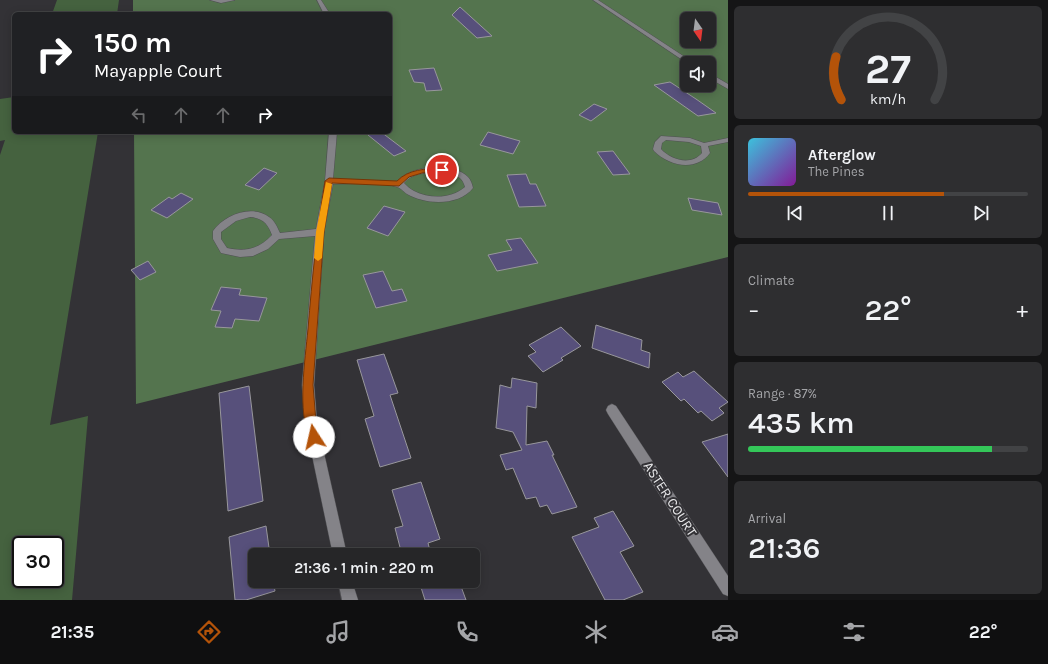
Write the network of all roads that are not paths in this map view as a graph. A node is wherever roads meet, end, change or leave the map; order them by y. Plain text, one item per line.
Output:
1 (212, 0) edge
2 (233, 0) edge
3 (319, 0) edge
4 (594, 0) edge
5 (326, 12) edge
6 (680, 56) edge
7 (716, 79) edge
8 (728, 87) edge
9 (333, 134) edge
10 (728, 140) edge
11 (704, 145) junction
12 (329, 181) junction
13 (399, 184) junction
14 (320, 232) junction
15 (277, 236) junction
16 (612, 410) dead end
17 (338, 548) edge
18 (347, 588) edge
19 (728, 588) edge
20 (350, 600) edge

1 - 2 street
3 - 5 street
4 - 6 street
7 - 8 street
9 - 12 street
10 - 11 street
11 - 11 street
12 - 13 street
12 - 14 street
13 - 13 street
14 - 15 street
14 - 17 street
15 - 15 street
16 - 19 street, ASTER COURT
18 - 20 street

